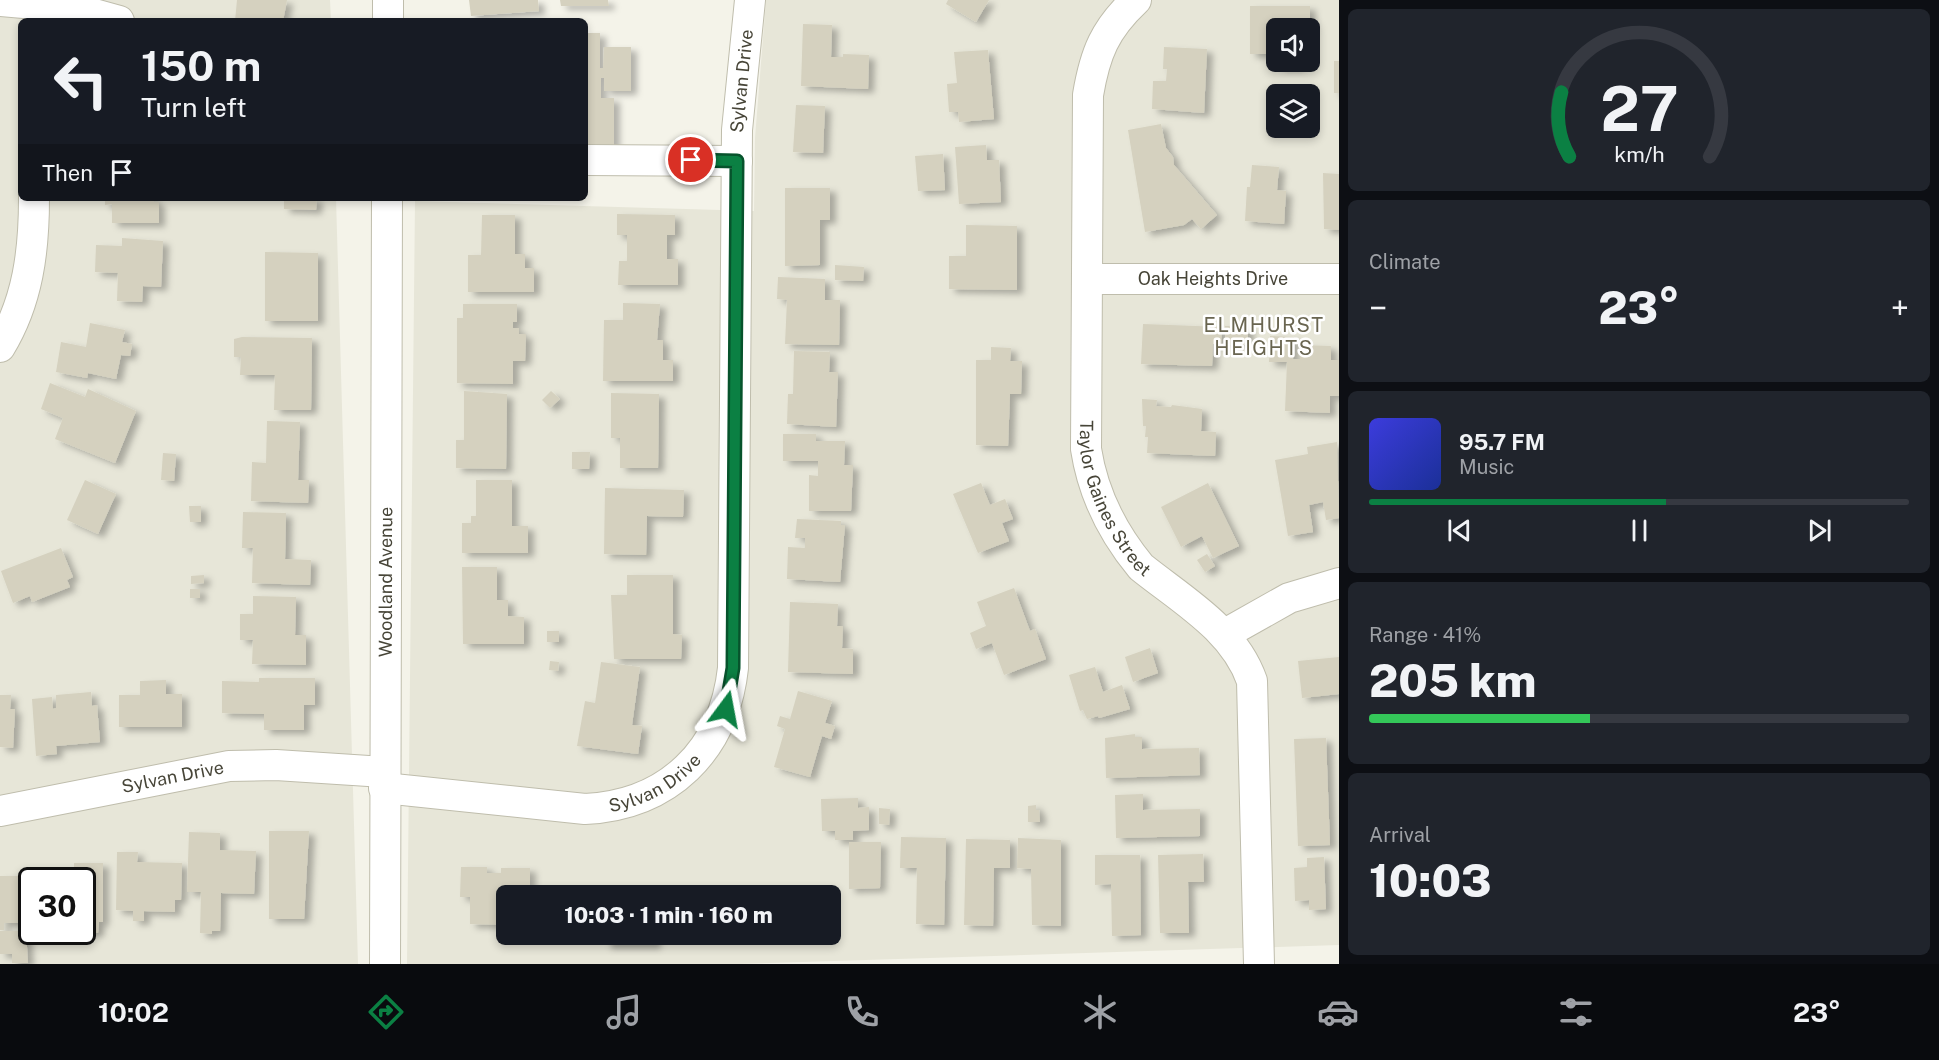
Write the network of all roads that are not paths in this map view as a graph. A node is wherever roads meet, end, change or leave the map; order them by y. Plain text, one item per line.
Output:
1 (388, 0) edge
2 (750, 0) edge
3 (1136, 0) edge
4 (0, 1) edge
5 (36, 12) edge
6 (108, 18) edge
7 (388, 18) edge
8 (588, 160) edge
9 (737, 161) junction
10 (34, 201) edge
11 (387, 201) edge
12 (1087, 279) junction
13 (1339, 279) edge
14 (0, 346) edge
15 (1339, 583) edge
16 (1225, 634) junction
17 (384, 780) junction
18 (0, 811) edge
19 (385, 964) edge
20 (1259, 964) edge

1 - 7 street
2 - 9 street, Sylvan Drive
3 - 12 street, Taylor Gaines Street
4 - 5 street
5 - 6 street
8 - 9 street
9 - 17 street, Sylvan Drive
10 - 14 street
11 - 17 street, Woodland Avenue
12 - 13 street, Oak Heights Drive
12 - 16 street, Taylor Gaines Street
15 - 16 street
16 - 20 street, Taylor Gaines Street
17 - 18 street, Sylvan Drive
17 - 19 street, Woodland Avenue

